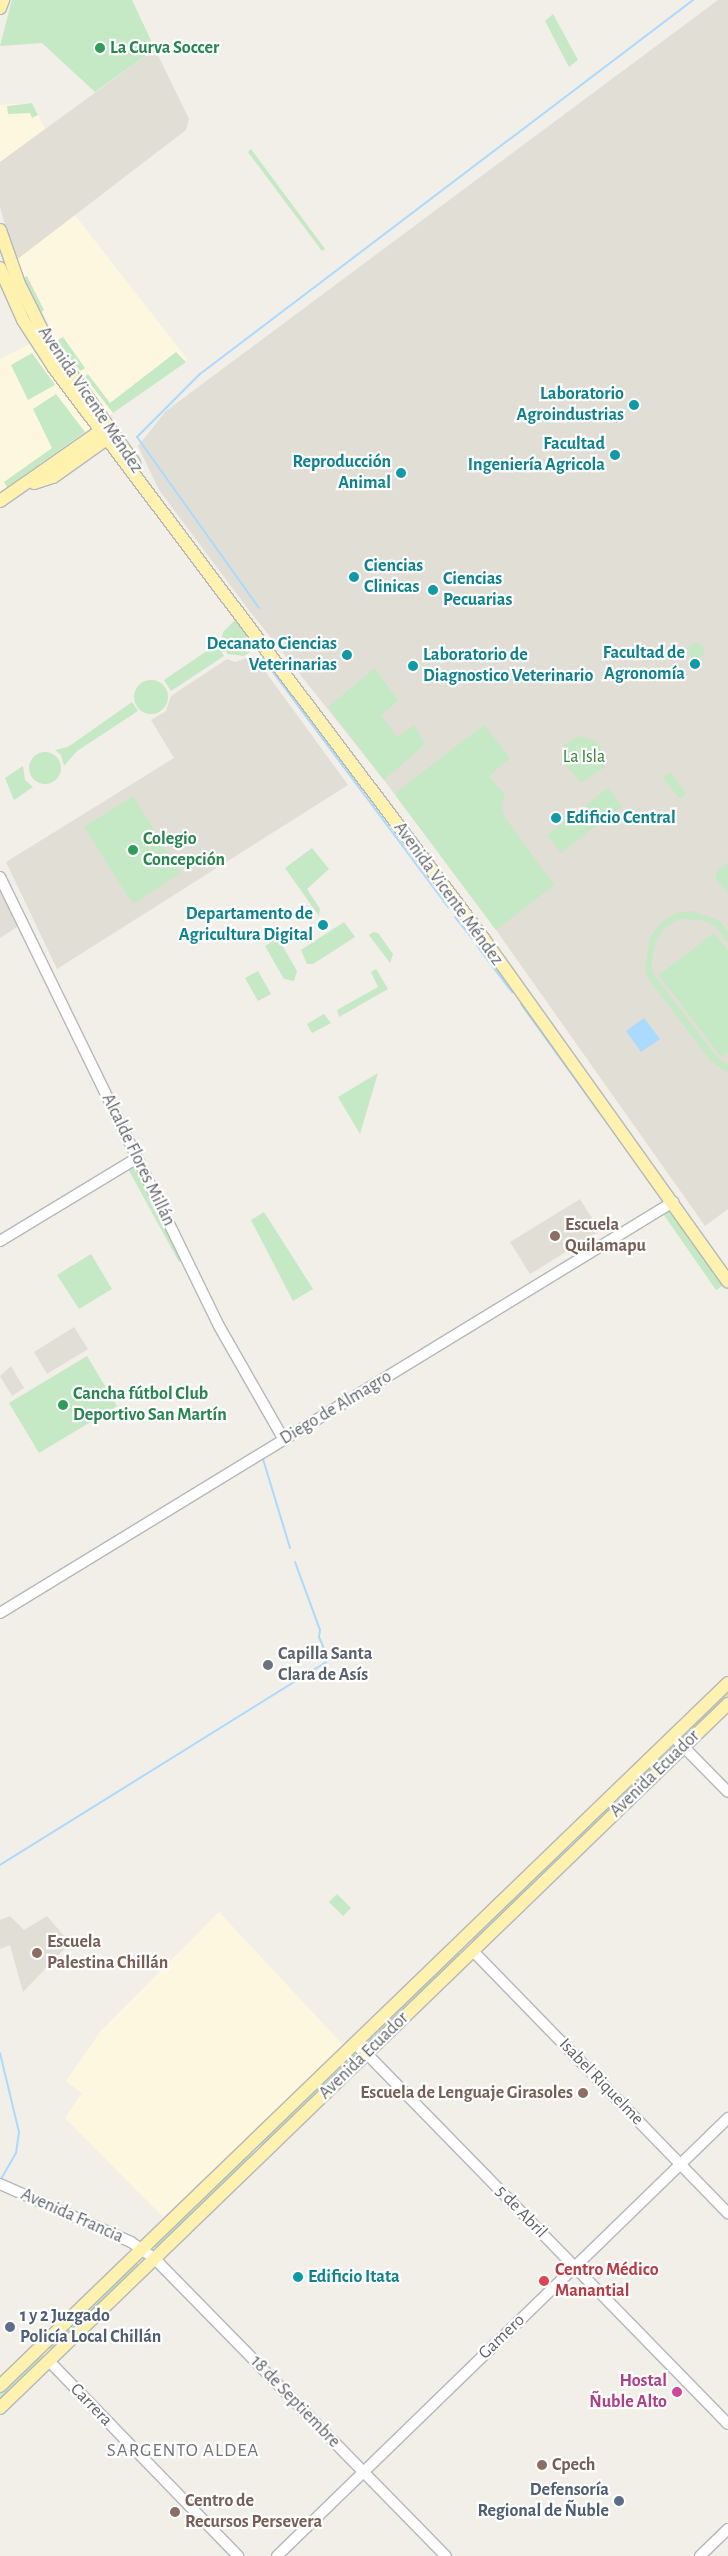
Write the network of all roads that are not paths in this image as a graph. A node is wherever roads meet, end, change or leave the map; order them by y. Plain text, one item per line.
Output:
1 (3, 0) edge
2 (0, 8) edge
3 (0, 230) edge
4 (0, 268) edge
5 (108, 432) junction
6 (0, 502) edge
7 (0, 876) edge
8 (136, 1158) junction
9 (673, 1202) junction
10 (0, 1241) edge
11 (728, 1282) edge
12 (284, 1440) junction
13 (0, 1613) edge
14 (728, 1683) edge
15 (728, 1704) edge
16 (673, 1736) junction
17 (683, 1747) junction
18 (728, 1792) edge
19 (454, 1948) junction
20 (470, 1954) junction
21 (354, 2044) junction
22 (367, 2054) junction
23 (728, 2118) edge
24 (261, 2133) junction
25 (261, 2156) junction
26 (680, 2164) junction
27 (1, 2184) edge
28 (728, 2213) edge
29 (142, 2249) junction
30 (154, 2258) junction
31 (574, 2267) junction
32 (47, 2340) junction
33 (49, 2360) junction
34 (0, 2386) edge
35 (0, 2408) edge
36 (728, 2424) edge
37 (363, 2471) junction
38 (728, 2529) edge
39 (238, 2556) edge
40 (278, 2556) edge
41 (446, 2556) edge
42 (700, 2556) edge

1 - 2 main road
3 - 5 main road, Avenida Vicente Méndez
4 - 5 main road, Avenida Vicente Méndez
5 - 6 main road
5 - 9 main road, Avenida Vicente Méndez
7 - 8 street, Alcalde Flores Millán
8 - 10 street
8 - 12 street, Alcalde Flores Millán
9 - 11 main road, Avenida Vicente Méndez
9 - 12 street, Diego de Almagro
12 - 13 street, Diego de Almagro
14 - 16 main road, Avenida Ecuador
15 - 17 main road, Avenida Ecuador
16 - 17 street
16 - 19 main road, Avenida Ecuador
17 - 18 street
17 - 20 main road, Avenida Ecuador
19 - 20 main road
19 - 21 main road, Avenida Ecuador
20 - 22 main road, Avenida Ecuador
20 - 26 street, Isabel Riquelme
21 - 22 street, 5 de Abril
21 - 24 main road, Avenida Ecuador
22 - 25 main road, Avenida Ecuador
22 - 31 street, 5 de Abril
23 - 26 street, Gamero
24 - 25 main road
24 - 29 main road, Avenida Ecuador
25 - 30 main road, Avenida Ecuador
26 - 28 street, Isabel Riquelme
26 - 31 street, Gamero
27 - 29 street, Avenida Francia
29 - 30 street, 18 de Septiembre
29 - 32 main road, Avenida Ecuador
30 - 33 main road, Avenida Ecuador
30 - 37 street, 18 de Septiembre
31 - 36 street, 5 de Abril
31 - 37 street, Gamero
32 - 33 main road
32 - 34 main road, Avenida Ecuador
33 - 35 main road, Avenida Ecuador
33 - 39 street, Carrera
37 - 40 street, Gamero
37 - 41 street, 18 de Septiembre
38 - 42 street

